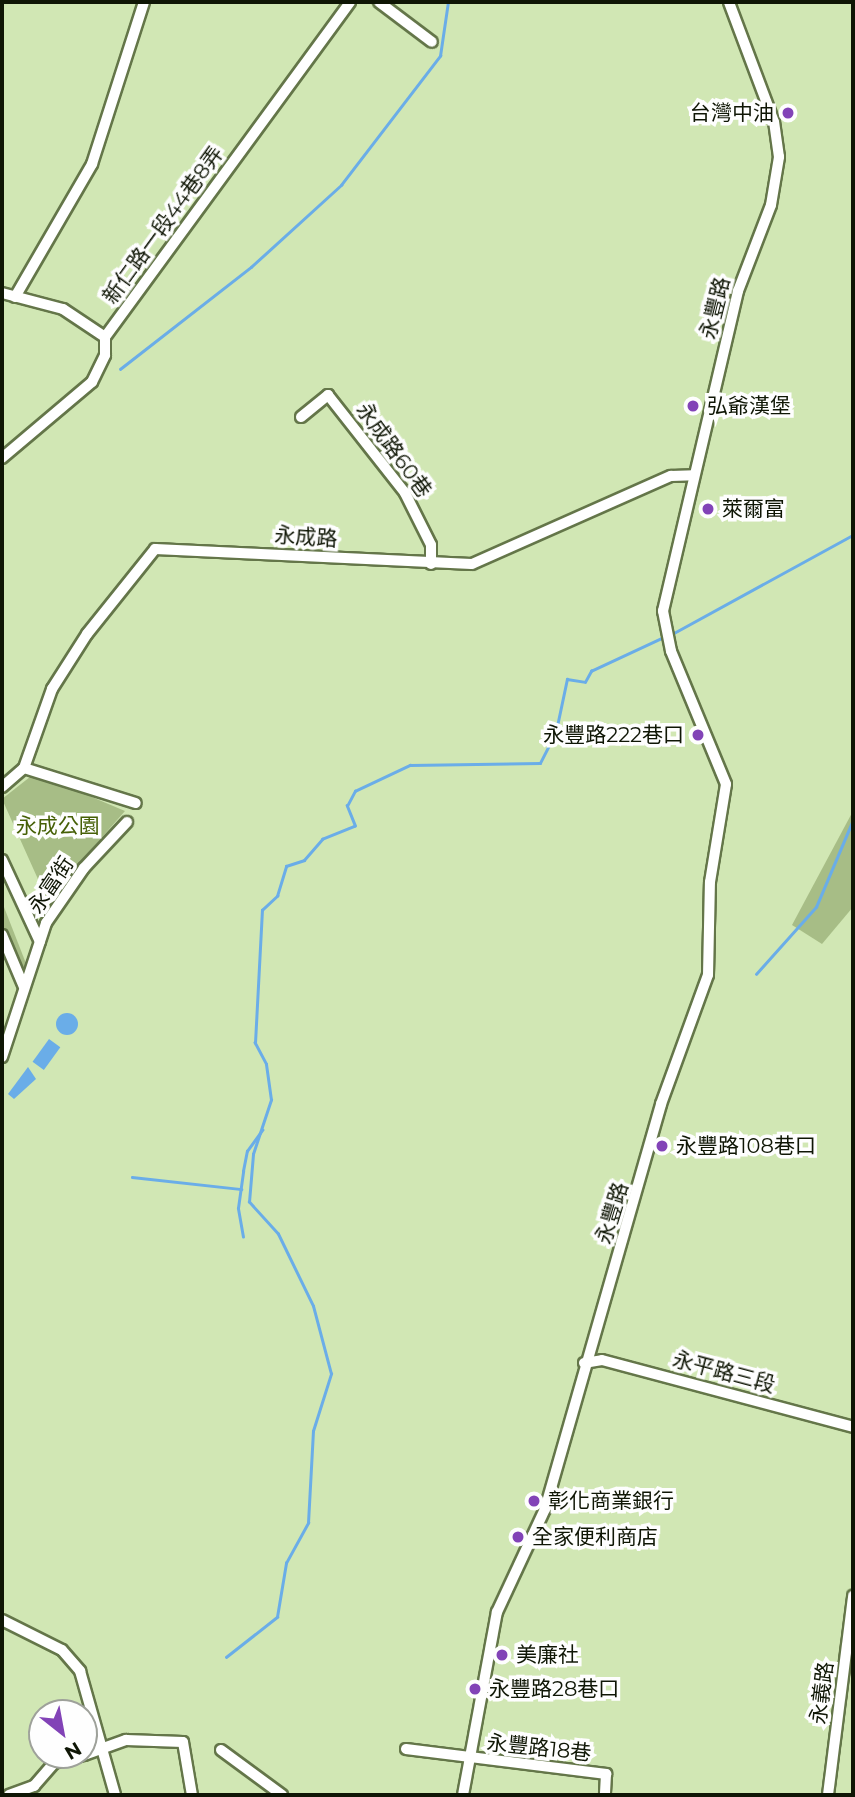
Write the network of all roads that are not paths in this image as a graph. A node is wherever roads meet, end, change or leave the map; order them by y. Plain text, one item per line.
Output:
1 (144, 2) edge
2 (350, 2) edge
3 (379, 2) edge
4 (729, 2) edge
5 (432, 42) dead end
6 (2, 293) edge
7 (15, 297) junction
8 (105, 337) junction
9 (301, 417) dead end
10 (2, 458) edge
11 (694, 475) junction
12 (430, 564) junction
13 (24, 768) junction
14 (2, 787) edge
15 (136, 803) dead end
16 (127, 822) dead end
17 (2, 860) edge
18 (2, 935) edge
19 (40, 942) junction
20 (24, 987) junction
21 (2, 1057) edge
22 (584, 1363) junction
23 (853, 1427) edge
24 (853, 1596) edge
25 (2, 1620) edge
26 (105, 1749) junction
27 (406, 1749) dead end
28 (221, 1750) dead end
29 (98, 1751) edge
30 (469, 1760) junction
31 (49, 1769) edge
32 (9, 1795) edge
33 (115, 1795) edge
34 (192, 1795) edge
35 (282, 1795) edge
36 (463, 1795) edge
37 (604, 1795) edge
38 (828, 1795) edge

1 - 7 street
2 - 8 street, 新仁路一段44巷8弄
3 - 5 street
4 - 11 street, 永豐路
6 - 7 street
7 - 8 street
8 - 10 street, 新仁路一段44巷8弄
9 - 12 street, 永成路60巷
11 - 12 street, 永成路
11 - 22 street, 永豐路
12 - 13 street, 永成路
13 - 14 street, 永成路
13 - 15 street
16 - 19 street, 永富街
17 - 19 street, 永富街
18 - 20 street
19 - 20 street, 永富街
20 - 21 street, 永富街
22 - 23 street, 永平路三段
22 - 30 street, 永豐路
24 - 38 street, 永義路
25 - 26 street
26 - 29 street
26 - 33 street
26 - 34 street
27 - 30 street, 永豐路18巷
28 - 35 street
30 - 36 street, 永豐路
30 - 37 street, 永豐路18巷
31 - 32 street

